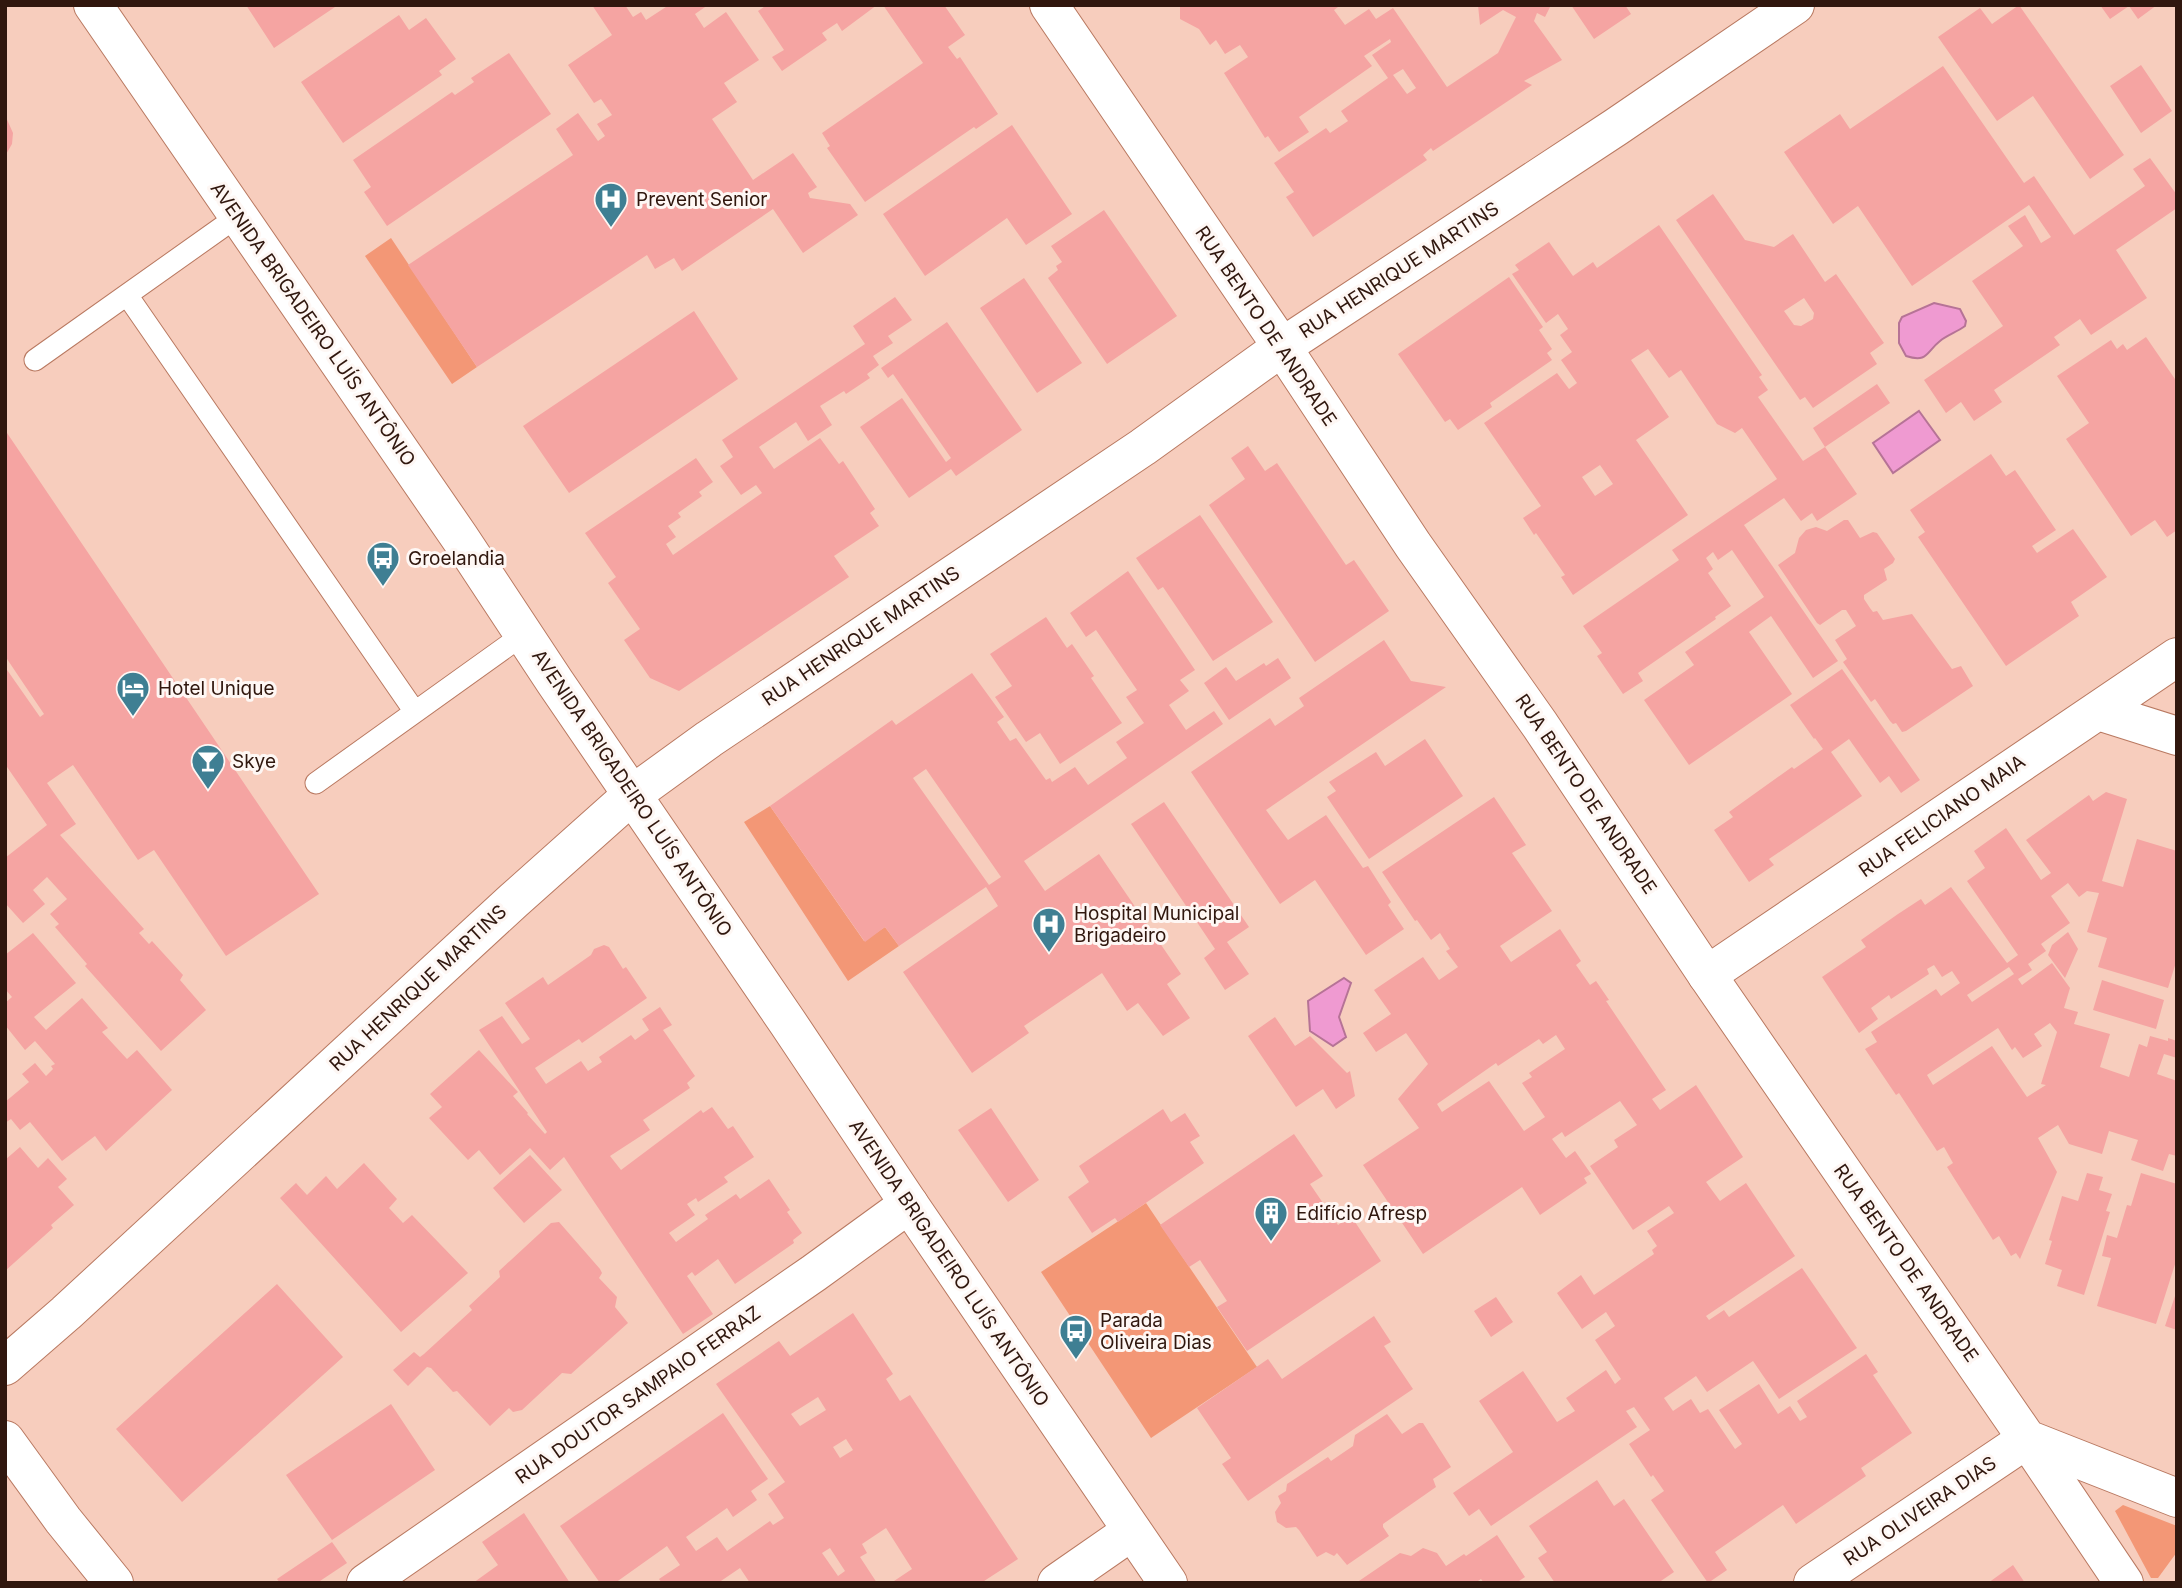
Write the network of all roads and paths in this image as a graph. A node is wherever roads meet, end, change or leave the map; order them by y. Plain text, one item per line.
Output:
1 (93, 5) edge
2 (1049, 5) edge
3 (1795, 5) edge
4 (238, 216) junction
5 (127, 295) junction
6 (1282, 347) junction
7 (35, 360) dead end
8 (524, 634) junction
9 (2177, 657) edge
10 (2098, 711) junction
11 (415, 712) junction
12 (2177, 736) edge
13 (316, 783) dead end
14 (633, 794) junction
15 (1707, 975) junction
16 (909, 1204) junction
17 (5, 1366) edge
18 (2027, 1439) junction
19 (5, 1440) edge
20 (2177, 1498) edge
21 (1132, 1531) junction
22 (114, 1583) edge
23 (366, 1583) edge
24 (1057, 1583) edge
25 (1168, 1583) edge
26 (1813, 1583) edge
27 (2124, 1583) edge

1 - 4 street, AVENIDA BRIGADEIRO LUÍS ANTÔNIO
2 - 6 street, RUA BENTO DE ANDRADE
3 - 6 street, RUA HENRIQUE MARTINS
4 - 5 lane
4 - 8 street, AVENIDA BRIGADEIRO LUÍS ANTÔNIO
5 - 7 lane
5 - 11 lane
6 - 14 street, RUA HENRIQUE MARTINS
6 - 15 street, RUA BENTO DE ANDRADE
8 - 11 lane
8 - 14 street, AVENIDA BRIGADEIRO LUÍS ANTÔNIO
9 - 10 street, RUA FELICIANO MAIA
10 - 12 street
10 - 15 street, RUA FELICIANO MAIA
11 - 13 lane
14 - 16 street, AVENIDA BRIGADEIRO LUÍS ANTÔNIO
14 - 17 street, RUA HENRIQUE MARTINS
15 - 18 street, RUA BENTO DE ANDRADE
16 - 21 street, AVENIDA BRIGADEIRO LUÍS ANTÔNIO
16 - 23 street, RUA DOUTOR SAMPAIO FERRAZ
18 - 20 street
18 - 26 street, RUA OLIVEIRA DIAS
18 - 27 street, RUA BENTO DE ANDRADE
19 - 22 street
21 - 24 street
21 - 25 street, AVENIDA BRIGADEIRO LUÍS ANTÔNIO

